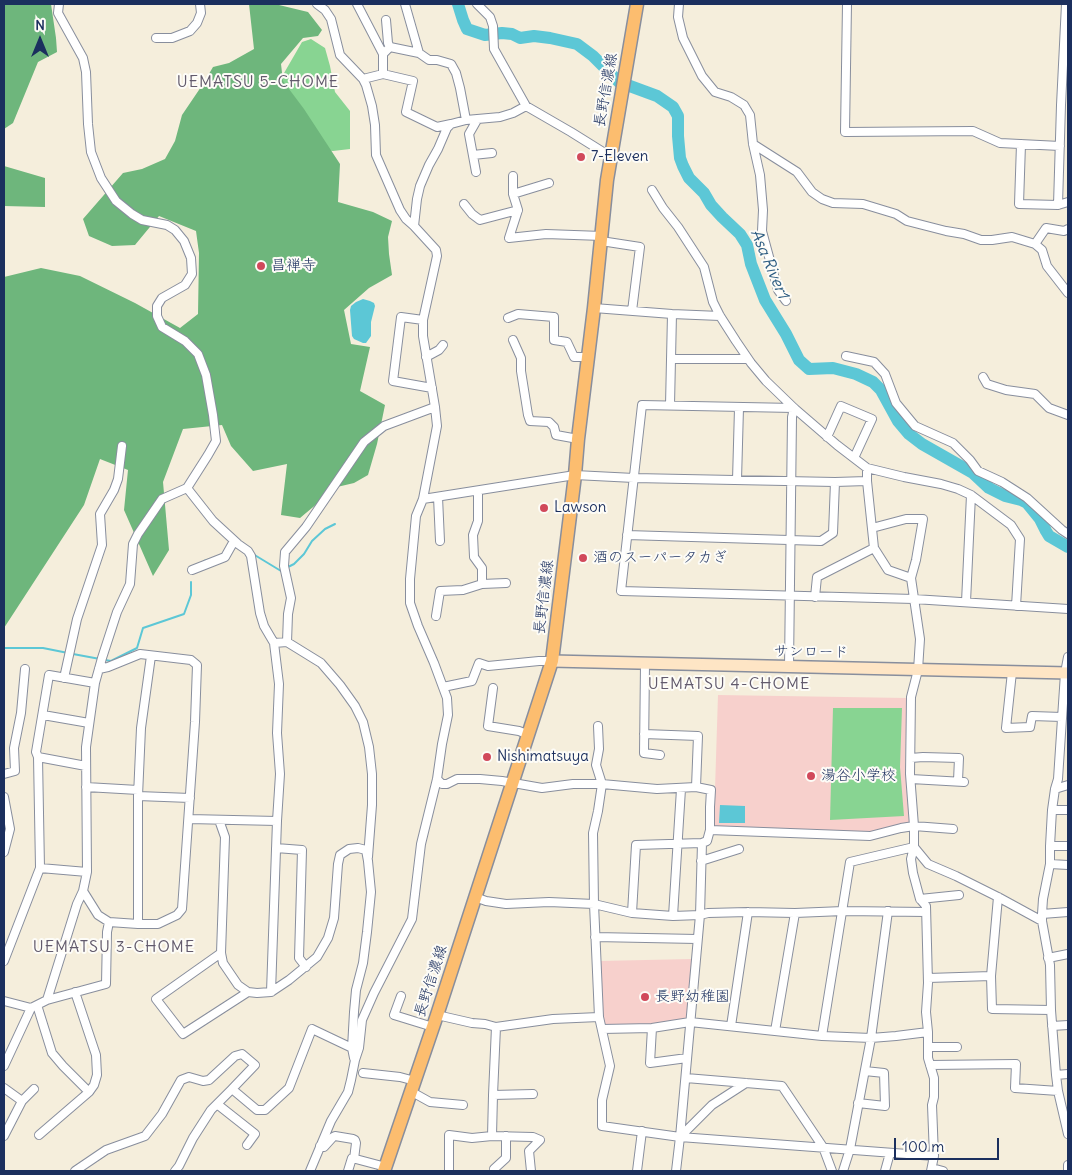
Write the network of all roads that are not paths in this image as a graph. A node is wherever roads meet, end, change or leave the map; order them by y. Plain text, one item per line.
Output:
1 (59, 4) edge
2 (200, 4) edge
3 (317, 4) edge
4 (357, 4) edge
5 (405, 4) edge
6 (477, 4) edge
7 (637, 4) edge
8 (679, 4) edge
9 (847, 4) edge
10 (1066, 4) edge
11 (386, 20) dead end
12 (156, 38) dead end
13 (1066, 41) edge
14 (390, 46) junction
15 (419, 53) junction
16 (383, 54) junction
17 (383, 74) junction
18 (363, 79) junction
19 (1065, 80) edge
20 (1065, 105) edge
21 (526, 106) junction
22 (466, 120) junction
23 (477, 120) junction
24 (451, 124) junction
25 (753, 144) junction
26 (1022, 144) junction
27 (1060, 146) junction
28 (492, 153) dead end
29 (473, 155) junction
30 (611, 157) junction
31 (1068, 157) edge
32 (1059, 160) junction
33 (476, 172) dead end
34 (513, 176) dead end
35 (549, 183) dead end
36 (652, 190) dead end
37 (513, 194) junction
38 (1068, 202) edge
39 (464, 204) dead end
40 (1058, 205) junction
41 (518, 210) junction
42 (414, 226) junction
43 (1068, 229) edge
44 (601, 239) junction
45 (1035, 244) junction
46 (1068, 293) edge
47 (786, 301) dead end
48 (594, 308) junction
49 (632, 311) junction
50 (672, 314) junction
51 (720, 316) junction
52 (508, 318) dead end
53 (423, 320) junction
54 (513, 340) dead end
55 (443, 345) dead end
56 (846, 356) dead end
57 (426, 357) junction
58 (588, 357) junction
59 (671, 359) junction
60 (748, 359) junction
61 (983, 377) dead end
62 (432, 388) junction
63 (670, 405) junction
64 (435, 407) junction
65 (738, 408) junction
66 (794, 408) junction
67 (1068, 415) edge
68 (827, 437) junction
69 (578, 439) junction
70 (122, 446) dead end
71 (854, 458) junction
72 (867, 468) junction
73 (575, 475) junction
74 (634, 478) junction
75 (737, 480) junction
76 (792, 481) junction
77 (867, 481) junction
78 (834, 482) junction
79 (187, 488) junction
80 (478, 491) junction
81 (971, 495) junction
82 (438, 496) junction
83 (423, 499) junction
84 (872, 528) junction
85 (1068, 534) edge
86 (627, 535) junction
87 (234, 541) junction
88 (440, 541) dead end
89 (791, 541) junction
90 (874, 548) junction
91 (192, 570) dead end
92 (911, 578) junction
93 (506, 583) dead end
94 (482, 584) junction
95 (790, 596) junction
96 (815, 597) junction
97 (914, 599) junction
98 (966, 602) junction
99 (1016, 606) junction
100 (1068, 609) edge
101 (436, 616) dead end
102 (287, 642) junction
103 (274, 643) junction
104 (151, 656) junction
105 (1068, 657) edge
106 (552, 661) junction
107 (645, 664) junction
108 (788, 667) junction
109 (99, 669) junction
110 (25, 670) dead end
111 (918, 670) junction
112 (1012, 672) junction
113 (1067, 673) edge
114 (64, 678) junction
115 (95, 683) junction
116 (443, 687) junction
117 (493, 688) dead end
118 (42, 715) junction
119 (1062, 717) junction
120 (89, 722) junction
121 (598, 726) dead end
122 (644, 734) junction
123 (528, 735) junction
124 (1064, 748) edge
125 (660, 755) dead end
126 (38, 757) junction
127 (910, 758) junction
128 (86, 766) junction
129 (4, 774) edge
130 (910, 779) junction
131 (437, 780) junction
132 (513, 782) junction
133 (602, 784) junction
134 (1068, 785) edge
135 (86, 787) junction
136 (696, 787) junction
137 (680, 789) junction
138 (1055, 789) junction
139 (138, 792) junction
140 (4, 797) edge
141 (190, 798) junction
142 (1052, 810) junction
143 (1068, 810) edge
144 (189, 819) junction
145 (219, 820) junction
146 (277, 821) junction
147 (914, 826) junction
148 (953, 829) dead end
149 (710, 830) junction
150 (702, 843) junction
151 (678, 844) junction
152 (1050, 846) junction
153 (1068, 846) edge
154 (914, 847) junction
155 (276, 848) junction
156 (739, 849) dead end
157 (4, 852) edge
158 (368, 861) junction
159 (702, 861) junction
160 (1050, 864) junction
161 (1068, 865) edge
162 (40, 868) junction
163 (87, 872) junction
164 (83, 891) junction
165 (959, 896) dead end
166 (998, 897) junction
167 (475, 898) junction
168 (920, 900) junction
169 (596, 904) junction
170 (843, 910) junction
171 (888, 911) junction
172 (748, 912) junction
173 (926, 912) junction
174 (1068, 912) edge
175 (632, 913) junction
176 (795, 913) junction
177 (700, 915) junction
178 (673, 916) junction
179 (1042, 918) junction
180 (109, 922) junction
181 (138, 924) junction
182 (598, 937) junction
183 (697, 939) junction
184 (221, 953) junction
185 (1068, 954) edge
186 (1048, 958) junction
187 (4, 962) edge
188 (306, 967) junction
189 (991, 976) junction
190 (928, 978) junction
191 (75, 992) junction
192 (248, 992) junction
193 (271, 992) junction
194 (400, 996) dead end
195 (47, 1000) junction
196 (4, 1001) edge
197 (34, 1007) junction
198 (1050, 1010) junction
199 (437, 1015) junction
200 (599, 1017) junction
201 (690, 1022) junction
202 (1068, 1025) edge
203 (731, 1026) junction
204 (1052, 1026) junction
205 (433, 1027) junction
206 (496, 1027) junction
207 (652, 1028) junction
208 (602, 1029) junction
209 (775, 1031) junction
210 (928, 1032) junction
211 (822, 1036) junction
212 (871, 1038) junction
213 (928, 1046) junction
214 (957, 1047) dead end
215 (352, 1048) junction
216 (687, 1058) junction
217 (355, 1060) junction
218 (930, 1064) junction
219 (4, 1066) edge
220 (865, 1071) junction
221 (363, 1073) dead end
222 (1068, 1074) edge
223 (1056, 1075) junction
224 (686, 1078) junction
225 (746, 1083) junction
226 (413, 1087) junction
227 (4, 1088) edge
228 (34, 1089) dead end
229 (232, 1089) junction
230 (1058, 1091) junction
231 (89, 1092) junction
232 (533, 1094) dead end
233 (493, 1095) junction
234 (22, 1101) junction
235 (858, 1103) junction
236 (218, 1104) junction
237 (463, 1105) dead end
238 (1067, 1121) edge
239 (642, 1131) junction
240 (1068, 1134) edge
241 (39, 1135) dead end
242 (4, 1136) edge
243 (492, 1136) junction
244 (506, 1136) junction
245 (680, 1136) junction
246 (247, 1145) dead end
247 (320, 1146) junction
248 (822, 1147) junction
249 (850, 1149) junction
250 (890, 1153) junction
251 (934, 1156) junction
252 (354, 1159) junction
253 (1068, 1164) edge
254 (385, 1169) edge
255 (494, 1169) dead end
256 (931, 1170) edge
257 (75, 1171) edge
258 (175, 1171) edge
259 (310, 1171) edge
260 (348, 1171) edge
261 (449, 1171) edge
262 (531, 1171) edge
263 (637, 1171) edge
264 (676, 1171) edge
265 (832, 1171) edge
266 (843, 1171) edge
267 (885, 1171) edge
268 (943, 1171) edge
269 (1068, 1171) edge

1 - 79 street
2 - 12 street
3 - 18 street
4 - 16 street
5 - 15 street
6 - 21 street
7 - 30 main road, 長野信濃線
8 - 25 street
9 - 26 street
10 - 13 street
11 - 14 street
13 - 19 street
14 - 15 street
14 - 16 street
15 - 22 street
16 - 17 street
17 - 18 street
17 - 24 street
18 - 42 street
19 - 20 street
20 - 27 street
21 - 23 street
21 - 30 street
22 - 23 street
22 - 24 street
23 - 29 street
24 - 42 street
25 - 45 street
25 - 47 street
26 - 27 street
26 - 40 street
27 - 32 street
28 - 29 street
29 - 33 street
30 - 44 main road, 長野信濃線
31 - 32 street
32 - 40 street
34 - 37 street
35 - 37 street
36 - 51 street
37 - 41 street
38 - 40 street
39 - 41 street
41 - 44 street
42 - 53 street
43 - 45 street
44 - 48 main road, 長野信濃線
44 - 49 street
45 - 46 street
48 - 49 street
48 - 58 main road, 長野信濃線
49 - 50 street
50 - 51 street
50 - 59 street
51 - 60 street
52 - 58 street
53 - 57 street
53 - 62 street
54 - 69 street
55 - 57 street
56 - 85 street
57 - 62 street
58 - 69 main road, 長野信濃線
59 - 60 street
59 - 63 street
60 - 66 street
61 - 67 street
62 - 64 street
63 - 65 street
63 - 74 street
64 - 83 street
64 - 102 street
65 - 66 street
65 - 75 street
66 - 68 street
66 - 76 street
68 - 71 street
68 - 71 street
69 - 73 main road, 長野信濃線
70 - 114 street
71 - 72 street
72 - 77 street
72 - 81 street
73 - 74 street
73 - 80 street
73 - 106 main road, 長野信濃線
74 - 75 street
74 - 86 street
75 - 76 street
76 - 78 street
76 - 89 street
77 - 78 street
77 - 84 street
78 - 89 street
79 - 87 street
79 - 109 street
80 - 82 street
80 - 94 street
81 - 98 street
81 - 99 street
82 - 83 street
82 - 88 street
83 - 116 street
84 - 90 street
84 - 92 street
86 - 89 street
86 - 95 street
87 - 91 street
87 - 103 street
89 - 95 street
90 - 92 street
90 - 96 street
92 - 97 street
93 - 94 street
94 - 101 street
95 - 96 street
95 - 108 street
96 - 97 street
97 - 98 street
97 - 111 street
98 - 99 street
99 - 100 street
102 - 103 street
102 - 158 street
103 - 146 street
104 - 109 street
104 - 139 street
104 - 141 street
105 - 113 street
106 - 107 street, サンロード
106 - 116 street
106 - 123 main road, 長野信濃線
107 - 108 street, サンロード
107 - 122 street
108 - 111 street, サンロード
109 - 115 street
110 - 129 street
111 - 112 street, サンロード
111 - 127 street
112 - 113 street, サンロード
112 - 119 street
113 - 119 street
114 - 115 street
114 - 118 street
115 - 120 street
116 - 131 street
117 - 123 street
118 - 120 street
118 - 126 street
119 - 124 street
120 - 128 street
121 - 133 street
122 - 125 street
122 - 136 street
123 - 132 main road, 長野信濃線
124 - 138 street
126 - 128 street
126 - 162 street
127 - 130 street
127 - 130 street
128 - 135 street
130 - 147 street
131 - 132 street
131 - 217 street
132 - 133 street
132 - 167 main road, 長野信濃線
133 - 137 street
133 - 169 street
134 - 138 street
135 - 139 street
135 - 163 street
136 - 137 street
136 - 149 street
137 - 151 street
138 - 142 street
139 - 141 street
139 - 181 street
140 - 157 street
141 - 144 street
142 - 143 street
142 - 152 street
144 - 145 street
144 - 181 street
145 - 146 street
145 - 184 street
146 - 155 street
147 - 148 street
147 - 149 street
147 - 154 street
149 - 150 street
150 - 151 street
150 - 159 street
151 - 175 street
151 - 178 street
152 - 153 street
152 - 160 street
154 - 166 street
154 - 168 street
154 - 170 street
155 - 188 street
155 - 193 street
156 - 159 street
158 - 188 street
158 - 215 street
159 - 177 street
160 - 161 street
160 - 179 street
162 - 163 street
162 - 187 street
163 - 164 street
164 - 180 street
164 - 195 street
165 - 168 street
166 - 179 street
166 - 189 street
167 - 169 street
167 - 199 main road, 長野信濃線
168 - 173 street
169 - 175 street
169 - 182 street
170 - 171 street
170 - 176 street
170 - 211 street
171 - 173 street
171 - 212 street
172 - 176 street
172 - 177 street
172 - 203 street
173 - 190 street
174 - 179 street
175 - 178 street
176 - 209 street
177 - 178 street
177 - 183 street
179 - 186 street
180 - 181 street
180 - 191 street
182 - 183 street
182 - 200 street
183 - 201 street
184 - 192 street
184 - 192 street
185 - 186 street
186 - 198 street
188 - 193 street
189 - 190 street
189 - 198 street
190 - 210 street
191 - 195 street
191 - 231 street
192 - 193 street
194 - 205 street
195 - 197 street
196 - 197 street
197 - 219 street
197 - 231 street
198 - 204 street
199 - 205 main road, 長野信濃線
199 - 206 street
200 - 206 street
200 - 208 street
201 - 203 street
201 - 207 street
201 - 216 street
202 - 204 street
203 - 209 street
204 - 223 street
205 - 226 main road, 長野信濃線
206 - 233 street
207 - 208 street
207 - 216 street
208 - 239 street
209 - 211 street
210 - 212 street
210 - 213 street
211 - 212 street
212 - 220 street
213 - 214 street
213 - 218 street
215 - 217 street
215 - 229 street
216 - 224 street
217 - 247 street
218 - 230 street
218 - 251 street
220 - 235 street
220 - 235 street
221 - 226 street
222 - 223 street
223 - 230 street
224 - 225 street
224 - 245 street
225 - 245 street
225 - 248 street
226 - 237 street
226 - 254 main road, 長野信濃線
227 - 234 street
228 - 234 street
229 - 236 street
229 - 257 street
230 - 238 street
231 - 241 street
232 - 233 street
233 - 243 street
234 - 242 street
235 - 249 street
236 - 246 street
236 - 258 street
238 - 240 street
239 - 245 street
239 - 263 street
243 - 244 street
243 - 261 street
244 - 255 street
244 - 262 street
245 - 248 street
245 - 264 street
247 - 252 street
247 - 259 street
248 - 249 street
248 - 265 street
249 - 250 street
249 - 266 street
250 - 251 street
250 - 267 street
251 - 256 street
252 - 254 street
252 - 260 street
253 - 269 street
256 - 268 street

